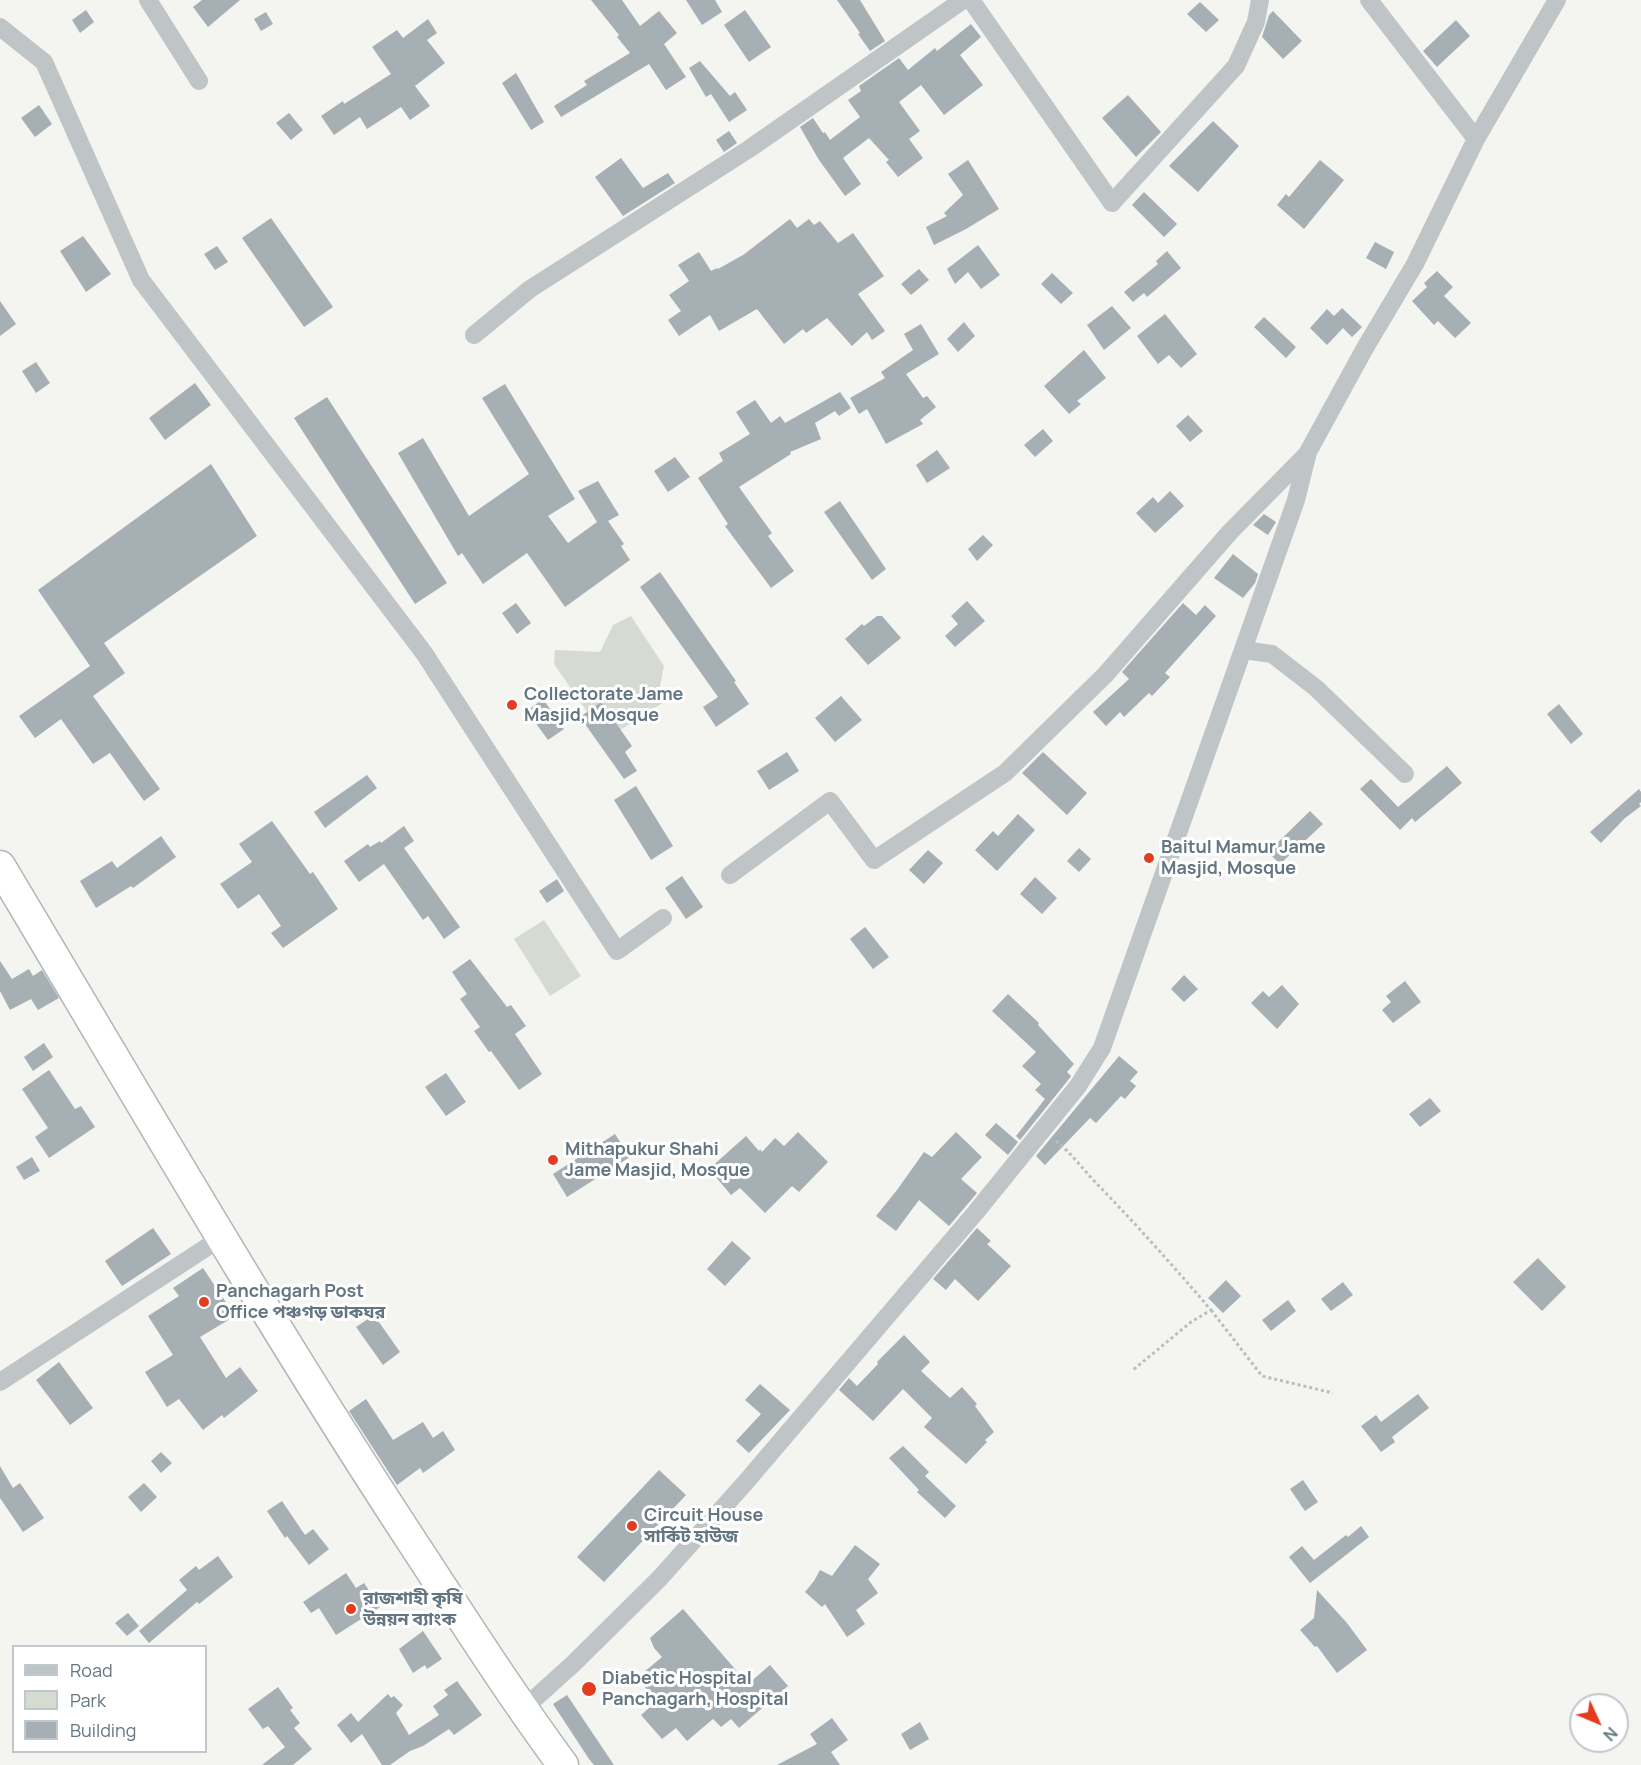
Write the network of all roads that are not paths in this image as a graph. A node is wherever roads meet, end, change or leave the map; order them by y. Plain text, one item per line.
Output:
1 (148, 0) edge
2 (963, 0) edge
3 (971, 0) edge
4 (1260, 0) edge
5 (1369, 0) edge
6 (1557, 0) edge
7 (0, 27) edge
8 (199, 81) dead end
9 (1476, 139) junction
10 (474, 335) dead end
11 (1308, 452) junction
12 (1243, 650) junction
13 (1405, 774) dead end
14 (0, 866) edge
15 (730, 875) dead end
16 (663, 918) dead end
17 (221, 1238) junction
18 (0, 1383) edge
19 (522, 1710) junction
20 (563, 1765) edge

1 - 8 street
2 - 10 street
3 - 4 street
5 - 9 street
6 - 9 street
7 - 16 street
9 - 11 street
11 - 12 street
11 - 15 street
12 - 13 street
12 - 19 street
14 - 17 highway
17 - 18 street
17 - 19 highway
19 - 20 highway

